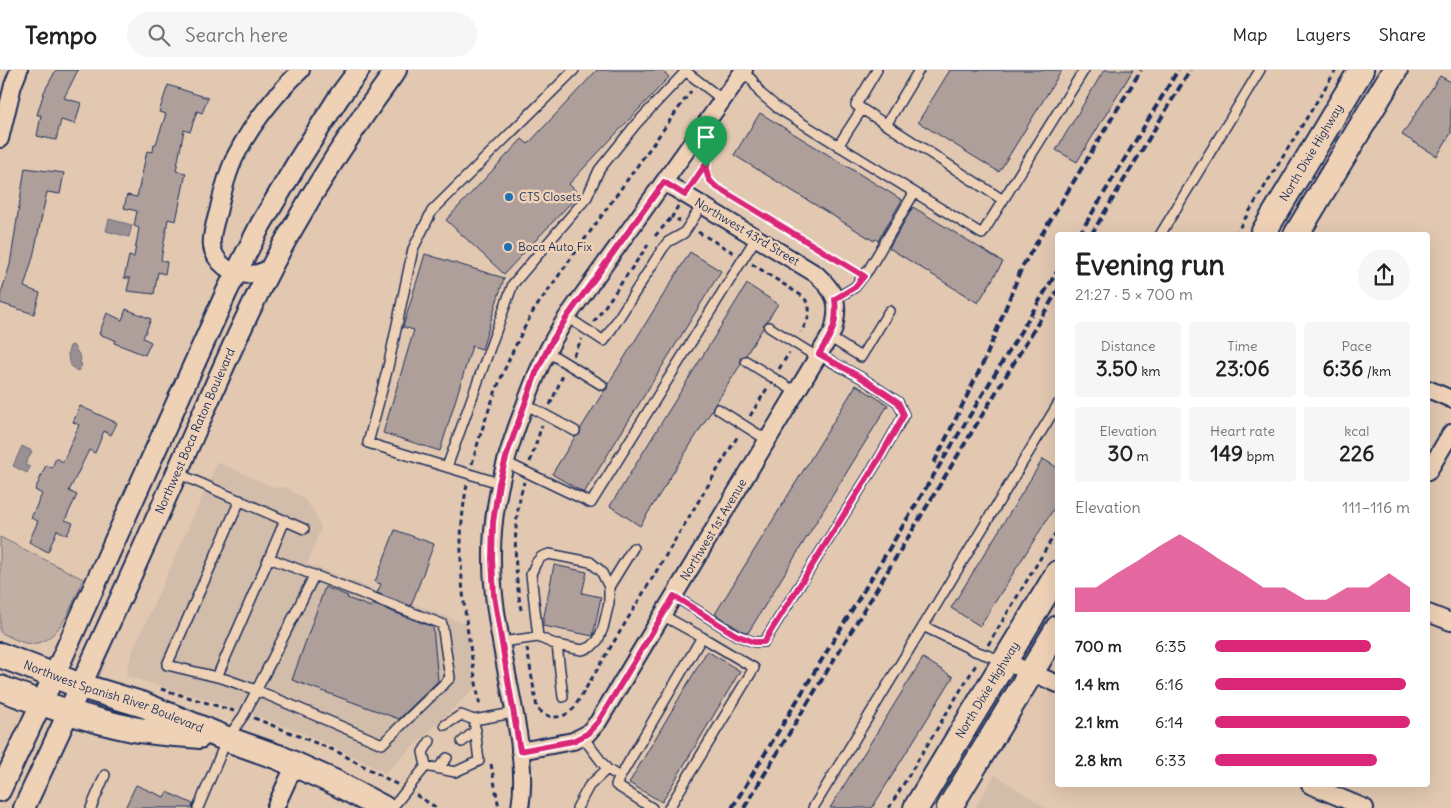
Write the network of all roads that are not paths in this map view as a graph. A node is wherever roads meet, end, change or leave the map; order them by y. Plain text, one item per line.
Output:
1 (19, 70) edge
2 (301, 70) edge
3 (360, 70) edge
4 (396, 70) edge
5 (574, 70) edge
6 (877, 70) edge
7 (919, 70) edge
8 (1084, 70) edge
9 (1260, 70) edge
10 (1361, 70) edge
11 (1396, 70) edge
12 (685, 71) edge
13 (743, 71) edge
14 (382, 79) edge
15 (723, 100) junction
16 (862, 109) junction
17 (886, 125) junction
18 (0, 139) edge
19 (838, 146) junction
20 (664, 182) junction
21 (914, 193) junction
22 (1003, 200) junction
23 (702, 205) junction
24 (1162, 232) edge
25 (1264, 232) edge
26 (1298, 232) edge
27 (756, 238) junction
28 (271, 268) junction
29 (236, 274) junction
30 (832, 292) junction
31 (888, 311) dead end
32 (567, 317) junction
33 (769, 327) dead end
34 (830, 337) junction
35 (546, 351) junction
36 (818, 356) junction
37 (746, 361) dead end
38 (602, 384) dead end
39 (1430, 390) edge
40 (796, 392) junction
41 (1451, 399) edge
42 (525, 404) junction
43 (718, 409) dead end
44 (1055, 409) edge
45 (575, 431) dead end
46 (1451, 433) edge
47 (767, 440) junction
48 (505, 462) junction
49 (447, 467) junction
50 (1430, 469) edge
51 (177, 472) junction
52 (499, 483) junction
53 (240, 500) junction
54 (285, 520) junction
55 (304, 529) dead end
56 (633, 548) dead end
57 (269, 558) junction
58 (314, 576) junction
59 (1055, 577) edge
60 (609, 587) junction
61 (674, 596) junction
62 (662, 614) junction
63 (1430, 614) edge
64 (1451, 622) edge
65 (924, 626) junction
66 (1055, 633) edge
67 (538, 637) junction
68 (702, 637) junction
69 (501, 642) junction
70 (556, 646) junction
71 (0, 655) edge
72 (994, 658) junction
73 (1030, 673) junction
74 (54, 676) junction
75 (217, 677) junction
76 (1055, 683) edge
77 (81, 686) junction
78 (0, 688) edge
79 (256, 690) junction
80 (563, 697) dead end
81 (40, 703) junction
82 (69, 712) junction
83 (514, 713) junction
84 (474, 720) junction
85 (445, 725) dead end
86 (476, 730) junction
87 (582, 736) junction
88 (227, 739) junction
89 (430, 741) dead end
90 (462, 742) dead end
91 (520, 751) junction
92 (447, 758) dead end
93 (294, 764) junction
94 (426, 766) junction
95 (438, 768) junction
96 (607, 769) junction
97 (105, 776) dead end
98 (620, 777) junction
99 (1315, 787) edge
100 (0, 791) edge
101 (24, 808) edge
102 (91, 808) edge
103 (198, 808) edge
104 (275, 808) edge
105 (382, 808) edge
106 (392, 808) edge
107 (520, 808) edge
108 (577, 808) edge
109 (652, 808) edge
110 (669, 808) edge
111 (813, 808) edge
112 (916, 808) edge
113 (949, 808) edge
114 (1365, 808) edge

1 - 18 street
2 - 29 street
3 - 29 street
4 - 14 street, Northwest Boca Raton Boulevard
5 - 49 lane
6 - 16 lane
7 - 17 lane
8 - 22 lane
9 - 24 lane
10 - 25 main road, North Dixie Highway
11 - 26 main road
12 - 15 lane
12 - 49 lane
13 - 15 street
13 - 19 lane
14 - 28 street, Northwest Boca Raton Boulevard
15 - 20 street
16 - 17 lane
16 - 19 lane
17 - 22 lane
19 - 21 lane
20 - 23 street, Northwest 43rd Street
20 - 32 street
21 - 22 lane
21 - 30 lane
23 - 27 street, Northwest 43rd Street
23 - 32 lane
27 - 30 street, Northwest 43rd Street
27 - 48 lane
28 - 29 street
28 - 51 street, Northwest Boca Raton Boulevard
29 - 74 street
30 - 34 street, Northwest 1st Avenue
31 - 34 lane
32 - 35 street
33 - 36 lane
34 - 36 street, Northwest 1st Avenue
35 - 38 lane
35 - 42 street
36 - 40 street, Northwest 1st Avenue
36 - 61 lane
37 - 40 lane
39 - 41 street
40 - 47 street, Northwest 1st Avenue
42 - 45 lane
42 - 48 street
43 - 47 lane
44 - 65 lane
46 - 50 street
47 - 61 street, Northwest 1st Avenue
48 - 52 street
49 - 52 lane
51 - 53 lane
51 - 77 street, Northwest Boca Raton Boulevard
52 - 69 street
53 - 54 lane
53 - 75 lane
54 - 55 lane
54 - 57 lane
56 - 60 lane
57 - 58 lane
57 - 75 lane
58 - 79 lane
58 - 79 lane
59 - 72 main road, North Dixie Highway
60 - 67 lane
60 - 70 lane
61 - 62 street, Northwest 1st Avenue
62 - 68 lane
62 - 87 street, Northwest 1st Avenue
63 - 64 street
65 - 72 lane
65 - 111 lane
66 - 73 main road
67 - 69 lane
67 - 70 lane
68 - 98 lane
68 - 110 lane
69 - 83 street
70 - 80 lane
71 - 74 main road, Northwest Spanish River Boulevard
72 - 73 street
72 - 112 main road, North Dixie Highway
73 - 76 street
73 - 113 main road
74 - 77 main road, Northwest Spanish River Boulevard
74 - 81 street
75 - 79 lane
77 - 82 street, Northwest Boca Raton Boulevard
77 - 88 main road, Northwest Spanish River Boulevard
78 - 81 main road, Northwest Spanish River Boulevard
79 - 88 lane
81 - 82 main road, Northwest Spanish River Boulevard
81 - 100 street
82 - 88 main road, Northwest Spanish River Boulevard
82 - 101 street, Northwest Boca Raton Boulevard
83 - 84 lane
83 - 91 street
84 - 85 lane
84 - 86 lane
86 - 90 lane
86 - 95 lane
87 - 91 street, Northwest 1st Avenue
87 - 96 lane
88 - 93 main road, Northwest Spanish River Boulevard
88 - 103 lane
89 - 94 lane
91 - 107 street
92 - 95 lane
93 - 104 street
93 - 105 main road, Northwest Spanish River Boulevard
94 - 95 lane
94 - 106 lane
96 - 98 lane
96 - 108 lane
97 - 102 lane
98 - 109 lane
99 - 114 street

